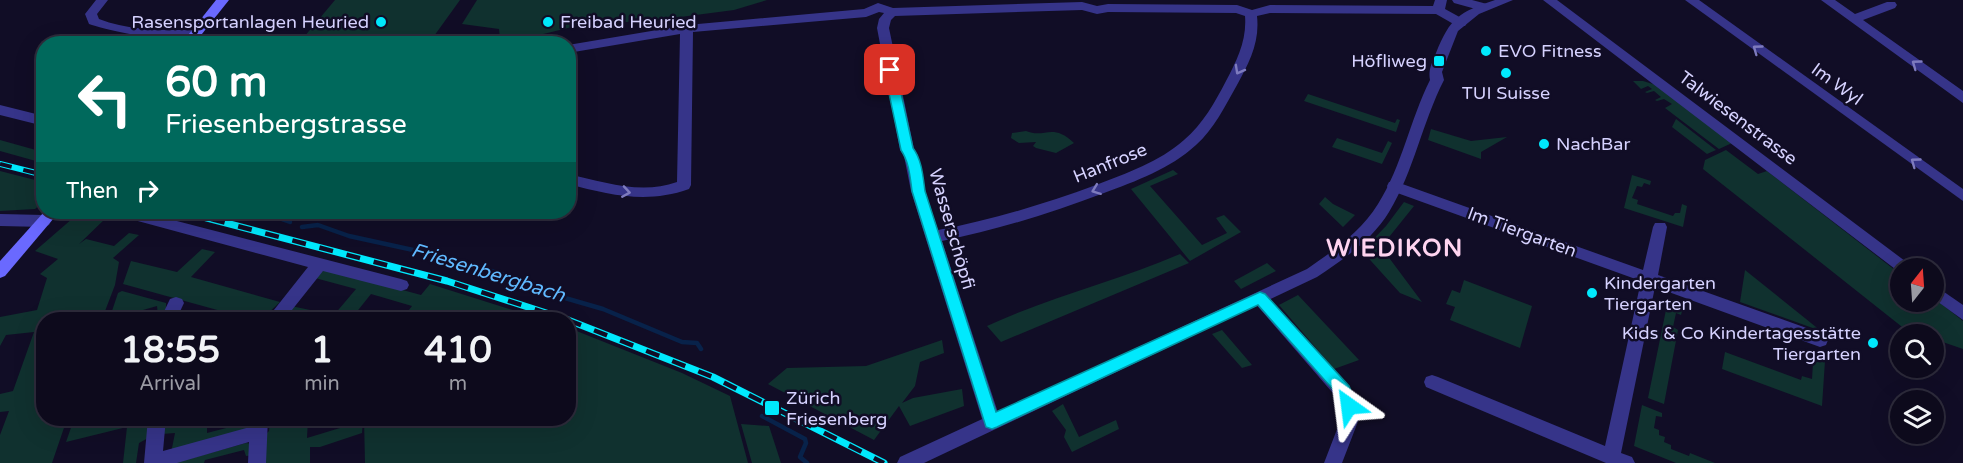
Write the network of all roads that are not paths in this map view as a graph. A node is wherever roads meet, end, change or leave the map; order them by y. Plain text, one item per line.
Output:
1 (102, 0) edge
2 (223, 0) edge
3 (1458, 0) edge
4 (1507, 0) edge
5 (1549, 0) edge
6 (1691, 0) edge
7 (1827, 0) edge
8 (879, 4) edge
9 (1440, 5) edge
10 (1891, 5) dead end
11 (1484, 7) junction
12 (896, 11) junction
13 (1251, 14) junction
14 (1854, 19) junction
15 (1461, 23) junction
16 (687, 29) junction
17 (159, 36) edge
18 (193, 36) edge
19 (576, 48) edge
20 (1963, 98) edge
21 (0, 110) edge
22 (36, 119) edge
23 (576, 181) edge
24 (1394, 186) junction
25 (1963, 196) edge
26 (36, 217) edge
27 (45, 219) edge
28 (150, 219) edge
29 (0, 220) edge
30 (1660, 227) dead end
31 (933, 237) junction
32 (1891, 258) edge
33 (320, 264) junction
34 (0, 272) edge
35 (1650, 278) junction
36 (401, 285) dead end
37 (1260, 298) junction
38 (1944, 299) edge
39 (176, 303) dead end
40 (172, 312) edge
41 (281, 312) edge
42 (1963, 314) edge
43 (1820, 340) dead end
44 (1432, 382) dead end
45 (992, 422) junction
46 (157, 426) edge
47 (256, 426) edge
48 (259, 426) edge
49 (1619, 460) edge
50 (153, 463) edge
51 (257, 463) edge
52 (906, 463) edge
53 (1333, 463) edge

1 - 17 street
2 - 18 main road
3 - 11 street
4 - 11 street
5 - 32 street, Talwiesenstrasse
25 -> 6 street, Im Wyl
7 - 14 street
8 - 12 street
8 - 16 street
9 - 13 street
9 - 15 street
10 - 14 street
11 - 15 street
12 - 13 street
12 - 31 street, Wasserschöpfi
13 -> 31 street, Hanfrose
20 -> 14 street
15 - 24 street
16 - 19 street
23 -> 16 street
21 - 22 street
24 - 35 street, Im Tiergarten
24 - 37 street
26 - 29 street
27 - 34 main road
28 - 33 street
30 - 35 street
31 - 45 street, Wasserschöpfi
33 - 36 street
33 - 41 street
35 - 43 street, Im Tiergarten
35 - 49 street
37 - 45 street
37 - 53 street
38 - 42 street
39 - 40 street
44 - 49 street
45 - 52 street
46 - 50 street
47 - 50 street
48 - 51 street

